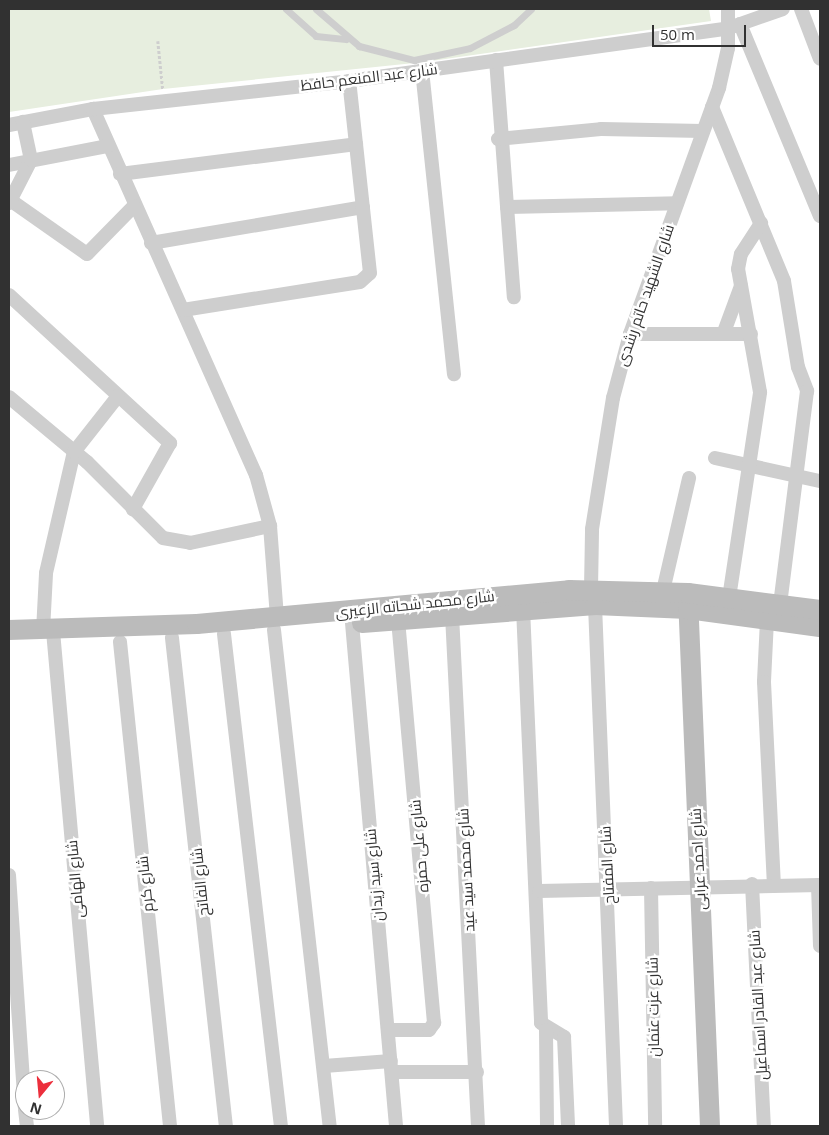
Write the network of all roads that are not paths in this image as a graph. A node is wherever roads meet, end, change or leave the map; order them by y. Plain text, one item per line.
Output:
1 (286, 9) edge
2 (316, 9) edge
3 (531, 9) edge
4 (728, 9) edge
5 (783, 9) edge
6 (801, 9) edge
7 (734, 26) junction
8 (346, 39) junction
9 (820, 59) edge
10 (496, 60) junction
11 (422, 70) junction
12 (350, 80) junction
13 (712, 107) junction
14 (93, 109) junction
15 (23, 122) junction
16 (9, 125) edge
17 (703, 132) junction
18 (498, 139) junction
19 (356, 144) junction
20 (108, 146) junction
21 (31, 160) junction
22 (9, 164) edge
23 (120, 174) junction
24 (11, 203) edge
25 (677, 203) junction
26 (134, 206) junction
27 (363, 207) junction
28 (507, 207) junction
29 (820, 216) edge
30 (761, 223) junction
31 (151, 243) junction
32 (741, 286) junction
33 (9, 295) edge
34 (514, 297) dead end
35 (183, 310) junction
36 (724, 332) junction
37 (630, 334) junction
38 (751, 334) junction
39 (454, 374) dead end
40 (118, 396) junction
41 (9, 397) edge
42 (74, 452) junction
43 (715, 458) dead end
44 (749, 465) junction
45 (799, 476) junction
46 (689, 478) dead end
47 (820, 481) edge
48 (133, 509) junction
49 (270, 526) junction
50 (663, 591) junction
51 (593, 597) junction
52 (729, 598) junction
53 (688, 601) junction
54 (501, 603) junction
55 (527, 603) junction
56 (780, 604) junction
57 (820, 610) edge
58 (452, 614) junction
59 (398, 620) junction
60 (767, 620) junction
61 (352, 623) junction
62 (276, 624) junction
63 (820, 627) edge
64 (9, 630) edge
65 (224, 634) junction
66 (50, 635) junction
67 (172, 638) junction
68 (9, 640) edge
69 (120, 642) junction
70 (9, 875) edge
71 (752, 884) junction
72 (774, 884) junction
73 (699, 885) junction
74 (819, 885) edge
75 (651, 888) junction
76 (609, 889) junction
77 (539, 891) junction
78 (9, 897) edge
79 (820, 946) edge
80 (388, 1030) junction
81 (546, 1030) junction
82 (324, 1066) junction
83 (392, 1066) junction
84 (22, 1070) edge
85 (477, 1072) junction
86 (97, 1126) edge
87 (170, 1126) edge
88 (226, 1126) edge
89 (280, 1126) edge
90 (330, 1126) edge
91 (396, 1126) edge
92 (478, 1126) edge
93 (547, 1126) edge
94 (568, 1126) edge
95 (616, 1126) edge
96 (655, 1126) edge
97 (710, 1126) edge
98 (764, 1126) edge

1 - 8 lane
2 - 8 lane
3 - 8 lane
4 - 7 street, شارع الشهيد حاتم رشدى
5 - 7 street, شارع عبد المنعم حافظ
6 - 9 street
7 - 10 street, شارع عبد المنعم حافظ
7 - 13 street, شارع الشهيد حاتم رشدى
7 - 29 street
10 - 11 street, شارع عبد المنعم حافظ
10 - 18 street
11 - 12 street, شارع عبد المنعم حافظ
11 - 39 street
12 - 14 street, شارع عبد المنعم حافظ
12 - 19 street
13 - 17 street, شارع الشهيد حاتم رشدى
13 - 30 street
14 - 15 street, شارع عبد المنعم حافظ
14 - 20 street
15 - 16 street, شارع عبد المنعم حافظ
15 - 21 street
17 - 18 street
17 - 25 street, شارع الشهيد حاتم رشدى
18 - 28 street
19 - 23 street
19 - 27 street
20 - 21 street
20 - 23 street
21 - 22 street
21 - 24 street
23 - 26 street
24 - 26 street
25 - 28 street
25 - 37 street, شارع الشهيد حاتم رشدى
26 - 31 street
27 - 31 street
27 - 35 street
28 - 34 street
30 - 32 street
30 - 45 street
31 - 35 street
32 - 36 street
32 - 38 street
33 - 40 street
35 - 49 street
36 - 37 street
36 - 38 street
37 - 51 street, شارع الشهيد حاتم رشدى
38 - 44 street
40 - 42 street
40 - 48 street
41 - 42 street
42 - 48 street
42 - 66 street, شارع الهامى
43 - 44 street
44 - 45 street
44 - 52 street
45 - 47 street
45 - 56 street
46 - 50 street
48 - 49 street
49 - 62 street
50 - 51 street, شارع محمد شحاته الزعيرى
50 - 53 street, شارع محمد شحاته الزعيرى
51 - 53 street, شارع محمد شحاته الزعيرى
51 - 55 street, شارع محمد شحاته الزعيرى
51 - 76 street, شارع المفتاح
52 - 53 street, شارع محمد شحاته الزعيرى
52 - 56 street, شارع محمد شحاته الزعيرى
53 - 60 street, شارع محمد شحاته الزعيرى
53 - 73 street, شارع احمد عرابى
54 - 55 street, شارع محمد شحاته الزعيرى
54 - 58 street, شارع محمد شحاته الزعيرى
54 - 62 street, شارع محمد شحاته الزعيرى
55 - 77 street
56 - 57 street, شارع محمد شحاته الزعيرى
58 - 59 street, شارع محمد شحاته الزعيرى
58 - 85 street, شارع محمد سيد عيد
59 - 61 street, شارع محمد شحاته الزعيرى
59 - 80 street, شارع على حمزه
60 - 63 street, شارع محمد شحاته الزعيرى
60 - 72 street
61 - 62 street, شارع محمد شحاته الزعيرى
61 - 80 street, شارع سيد زيدان
62 - 65 street, شارع محمد شحاته الزعيرى
62 - 66 street, شارع محمد شحاته الزعيرى
62 - 82 street
64 - 66 street, شارع محمد شحاته الزعيرى
65 - 67 street, شارع محمد شحاته الزعيرى
65 - 89 street
66 - 68 street, شارع محمد شحاته الزعيرى
66 - 69 street, شارع محمد شحاته الزعيرى
66 - 86 street, شارع الهامى
67 - 69 street, شارع محمد شحاته الزعيرى
67 - 88 street, شارع الفاتح
69 - 87 street, شارع كرم
70 - 78 street
71 - 72 street
71 - 73 street
71 - 98 street, شارع عبد القادر اسماعيل
72 - 74 street
73 - 75 street
73 - 97 street, شارع احمد عرابى
74 - 79 street
75 - 76 street
75 - 96 street, شارع عزت عتمان
76 - 77 street
76 - 95 street, شارع المفتاح
77 - 81 street
78 - 84 street
80 - 83 street, شارع سيد زيدان
81 - 93 street
81 - 94 street
82 - 83 street
82 - 90 street
83 - 85 street
83 - 91 street, شارع سيد زيدان
85 - 92 street, شارع محمد سيد عيد

